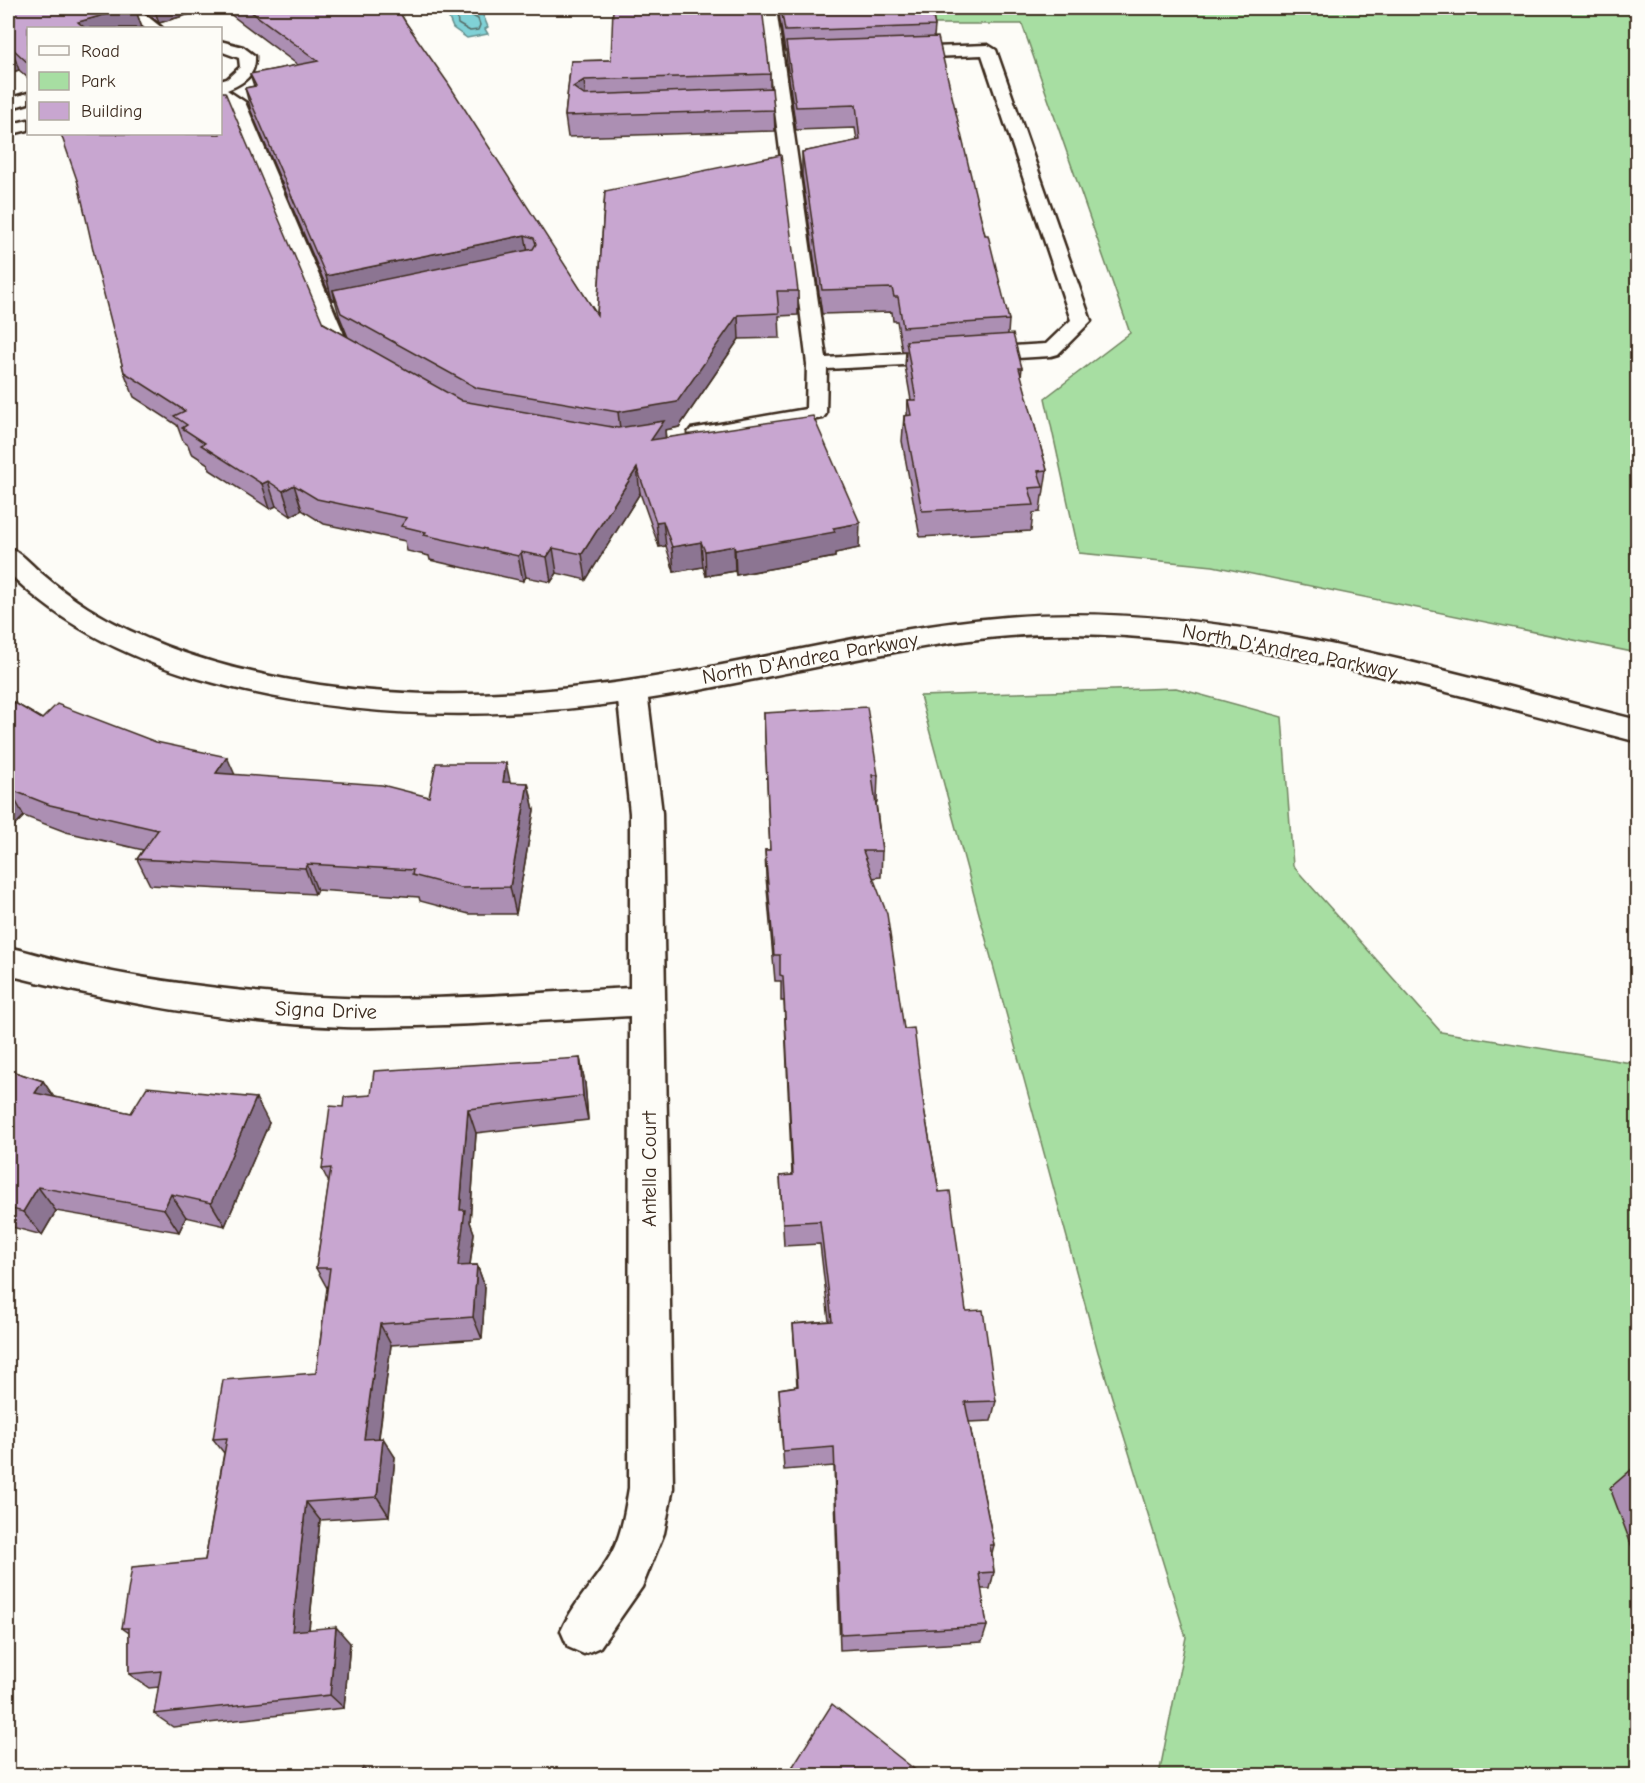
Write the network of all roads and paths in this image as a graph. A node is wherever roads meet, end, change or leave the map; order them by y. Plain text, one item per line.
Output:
1 (128, 8) edge
2 (770, 8) edge
3 (153, 27) edge
4 (222, 46) edge
5 (894, 54) edge
6 (222, 86) edge
7 (222, 93) edge
8 (27, 98) edge
9 (783, 101) junction
10 (760, 102) edge
11 (8, 104) edge
12 (27, 125) edge
13 (8, 130) edge
14 (347, 305) edge
15 (325, 310) junction
16 (377, 364) edge
17 (817, 364) junction
18 (678, 436) edge
19 (8, 557) edge
20 (632, 691) junction
21 (1638, 731) edge
22 (8, 961) edge
23 (648, 1001) junction
24 (584, 1631) dead end

1 - 3 lane
2 - 9 lane
4 - 6 lane
5 - 17 lane
7 - 15 lane
8 - 11 lane
9 - 10 lane
9 - 17 lane
12 - 13 lane
14 - 15 lane
15 - 16 lane
17 - 18 lane
19 - 20 street, North D'Andrea Parkway
20 - 21 street, North D'Andrea Parkway
20 - 23 street, Antella Court
22 - 23 street, Signa Drive
23 - 24 street, Antella Court

